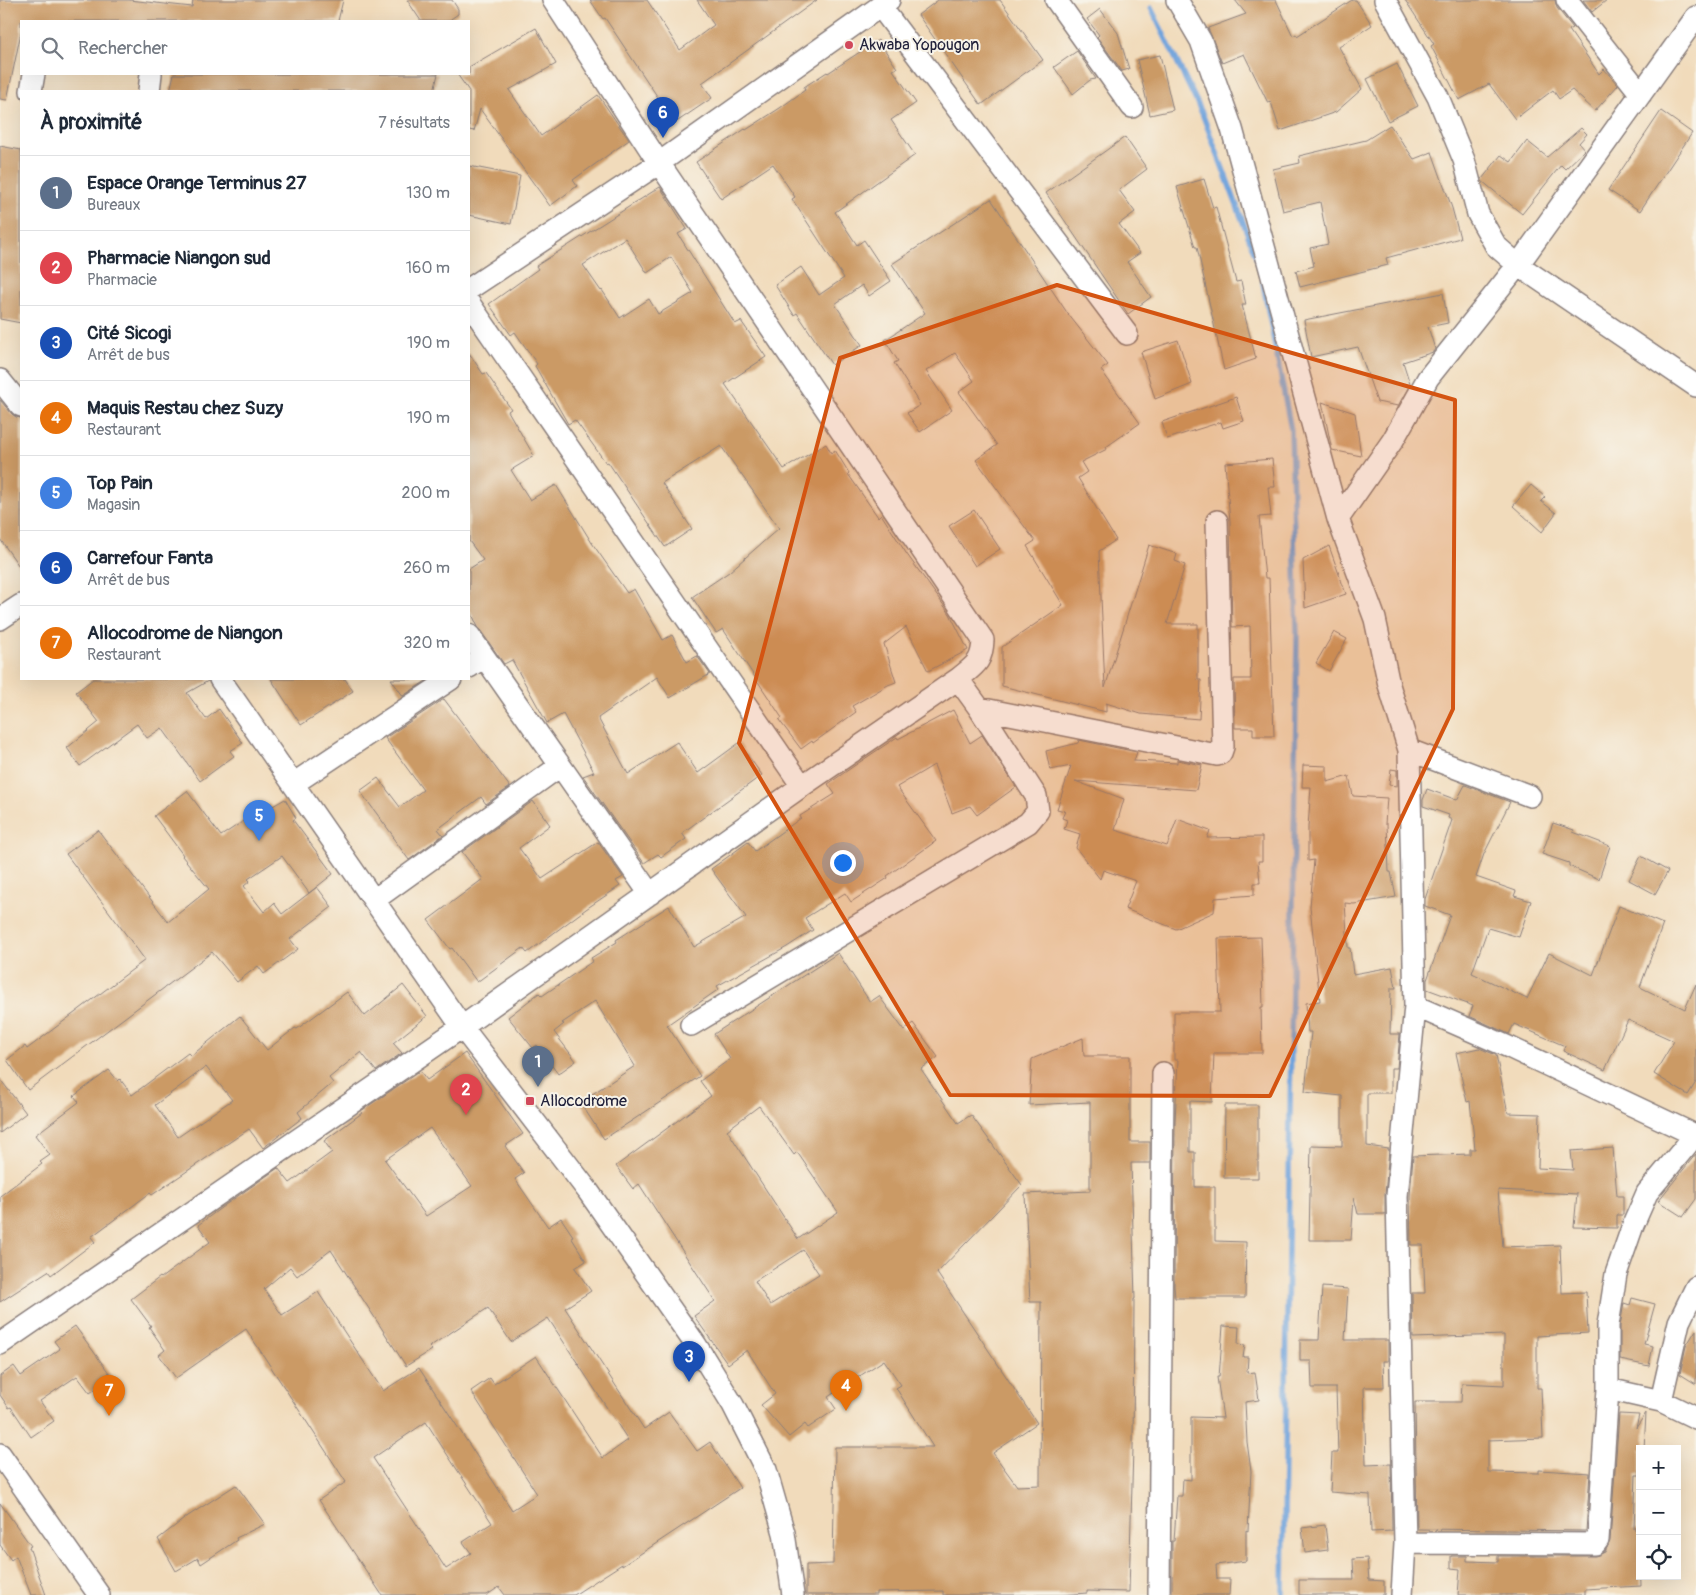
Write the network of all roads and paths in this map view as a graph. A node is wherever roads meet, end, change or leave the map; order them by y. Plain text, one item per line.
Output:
1 (553, 0) edge
2 (1056, 0) edge
3 (1176, 0) edge
4 (1385, 0) edge
5 (1567, 0) edge
6 (884, 3) edge
7 (1696, 17) edge
8 (34, 75) edge
9 (151, 75) edge
10 (31, 90) edge
11 (149, 90) edge
12 (1641, 94) junction
13 (1132, 107) dead end
14 (659, 163) junction
15 (1518, 265) junction
16 (470, 288) edge
17 (470, 304) edge
18 (1127, 334) dead end
19 (0, 380) edge
20 (1696, 386) edge
21 (20, 405) edge
22 (1338, 519) junction
23 (1217, 521) dead end
24 (20, 606) edge
25 (0, 620) edge
26 (470, 639) edge
27 (476, 662) edge
28 (958, 679) junction
29 (221, 680) edge
30 (449, 680) edge
31 (979, 708) junction
32 (1408, 750) junction
33 (560, 766) junction
34 (293, 784) junction
35 (802, 786) junction
36 (1530, 796) dead end
37 (650, 894) junction
38 (374, 900) junction
39 (1415, 1006) junction
40 (691, 1024) dead end
41 (462, 1027) junction
42 (1163, 1073) dead end
43 (1696, 1134) edge
44 (1696, 1287) edge
45 (0, 1344) edge
46 (1608, 1389) junction
47 (1661, 1400) junction
48 (1696, 1418) edge
49 (0, 1454) edge
50 (1405, 1544) junction
51 (99, 1595) edge
52 (793, 1595) edge
53 (1159, 1595) edge
54 (1402, 1595) edge

1 - 14 street
2 - 13 street
3 - 22 street
4 - 15 street
5 - 12 street
6 - 14 street
6 - 18 street
7 - 12 street
8 - 10 street
9 - 11 street
12 - 15 street
14 - 16 street
14 - 28 street
15 - 20 street
15 - 22 street
17 - 35 street
19 - 21 street
22 - 32 street
23 - 31 street
24 - 25 street
26 - 27 street
27 - 33 street
28 - 31 street
28 - 35 street
29 - 34 street
30 - 34 street
31 - 40 street
32 - 36 street
32 - 39 street
33 - 37 street
33 - 38 street
34 - 38 street
35 - 37 street
37 - 41 street
38 - 41 street
39 - 43 street
39 - 50 street
41 - 45 street
41 - 52 street
42 - 53 street
43 - 46 street
44 - 47 street
46 - 47 street
46 - 50 street
47 - 48 street
49 - 51 street
50 - 54 street

